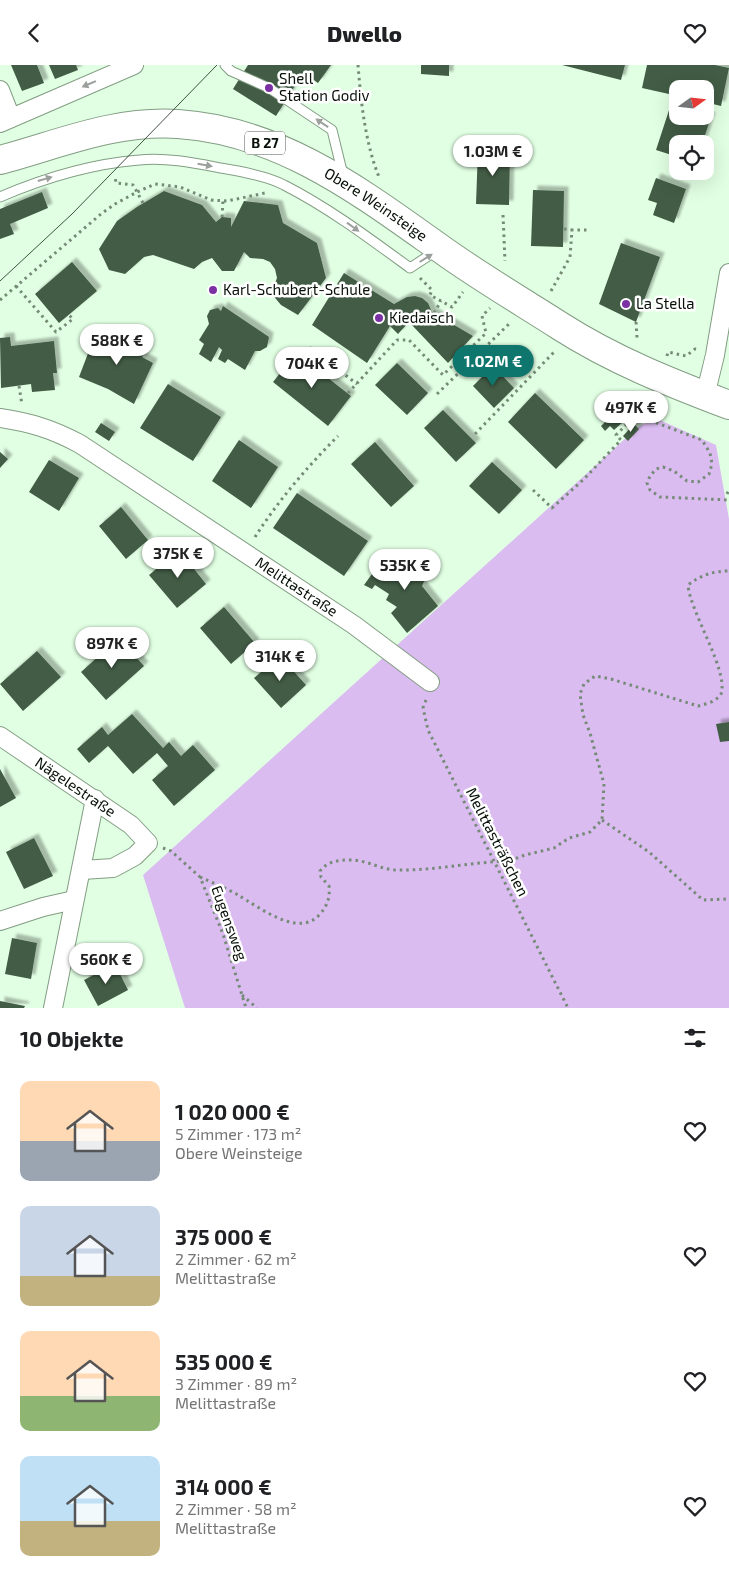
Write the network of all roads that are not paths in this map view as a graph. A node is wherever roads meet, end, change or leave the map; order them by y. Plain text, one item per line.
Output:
1 (134, 65) edge
2 (224, 65) edge
3 (0, 91) edge
4 (6, 120) edge
5 (5, 161) edge
6 (345, 182) junction
7 (0, 197) edge
8 (441, 249) junction
9 (729, 273) edge
10 (717, 401) edge
11 (0, 418) edge
12 (430, 682) road end
13 (0, 736) edge
14 (95, 799) junction
15 (82, 870) junction
16 (74, 900) junction
17 (0, 921) edge
18 (53, 1008) edge

1 -> 4 street
6 -> 2 lane
3 - 4 street
5 - 6 main road, Obere Weinsteige / B 27
6 - 8 main road, Obere Weinsteige / B 27
7 -> 8 lane
8 - 10 main road, Obere Weinsteige / B 27
9 - 10 street
11 - 12 street, Melittastraße
13 - 14 street, Nägelestraße
14 - 15 street
14 - 15 street, Nägelestraße
15 - 16 street
16 - 17 street
16 - 18 street

